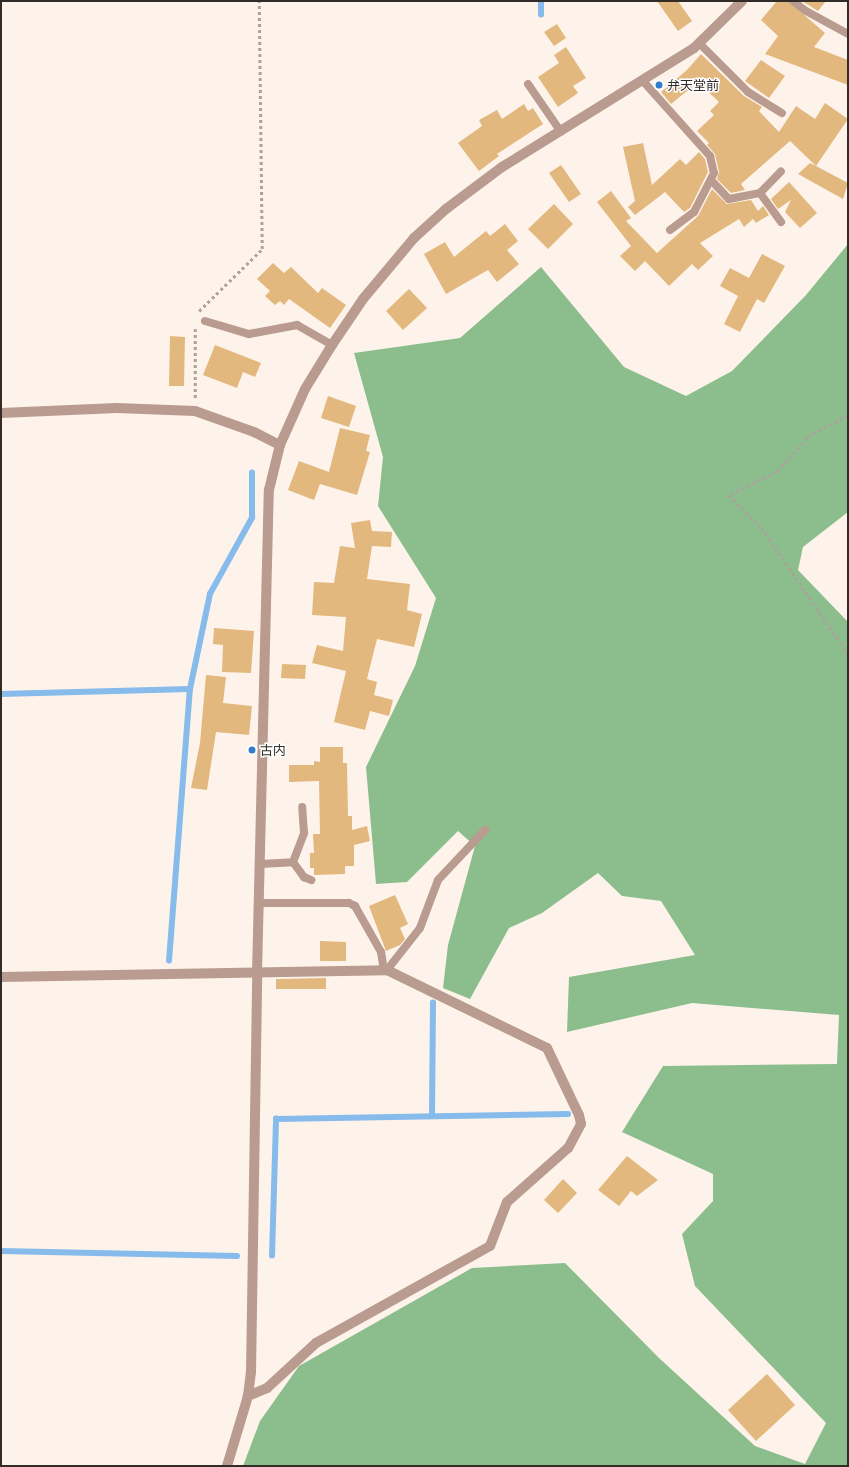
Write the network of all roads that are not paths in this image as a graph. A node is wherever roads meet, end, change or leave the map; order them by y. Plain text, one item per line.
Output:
1 (742, 1) edge
2 (793, 1) edge
3 (848, 34) edge
4 (699, 43) junction
5 (643, 81) junction
6 (528, 84) dead end
7 (782, 113) dead end
8 (561, 132) junction
9 (780, 171) dead end
10 (711, 180) junction
11 (760, 193) junction
12 (781, 222) dead end
13 (670, 230) dead end
14 (205, 321) dead end
15 (332, 345) junction
16 (1, 413) edge
17 (280, 445) junction
18 (302, 807) dead end
19 (485, 830) dead end
20 (293, 862) junction
21 (260, 864) junction
22 (312, 880) dead end
23 (258, 903) junction
24 (386, 970) junction
25 (257, 973) junction
26 (1, 977) edge
27 (248, 1396) junction
28 (227, 1466) edge

1 - 4 street
2 - 3 lane
4 - 5 street
4 - 7 lane
5 - 8 street
5 - 10 lane
6 - 8 lane
8 - 15 street
9 - 11 lane
10 - 11 lane
10 - 13 lane
11 - 12 lane
14 - 15 lane
15 - 17 street
16 - 17 street
17 - 21 street
18 - 20 lane
19 - 24 lane
20 - 21 lane
20 - 22 lane
21 - 23 street
23 - 24 lane
23 - 25 street
24 - 25 street
24 - 27 street
25 - 26 street
25 - 27 street
27 - 28 street

